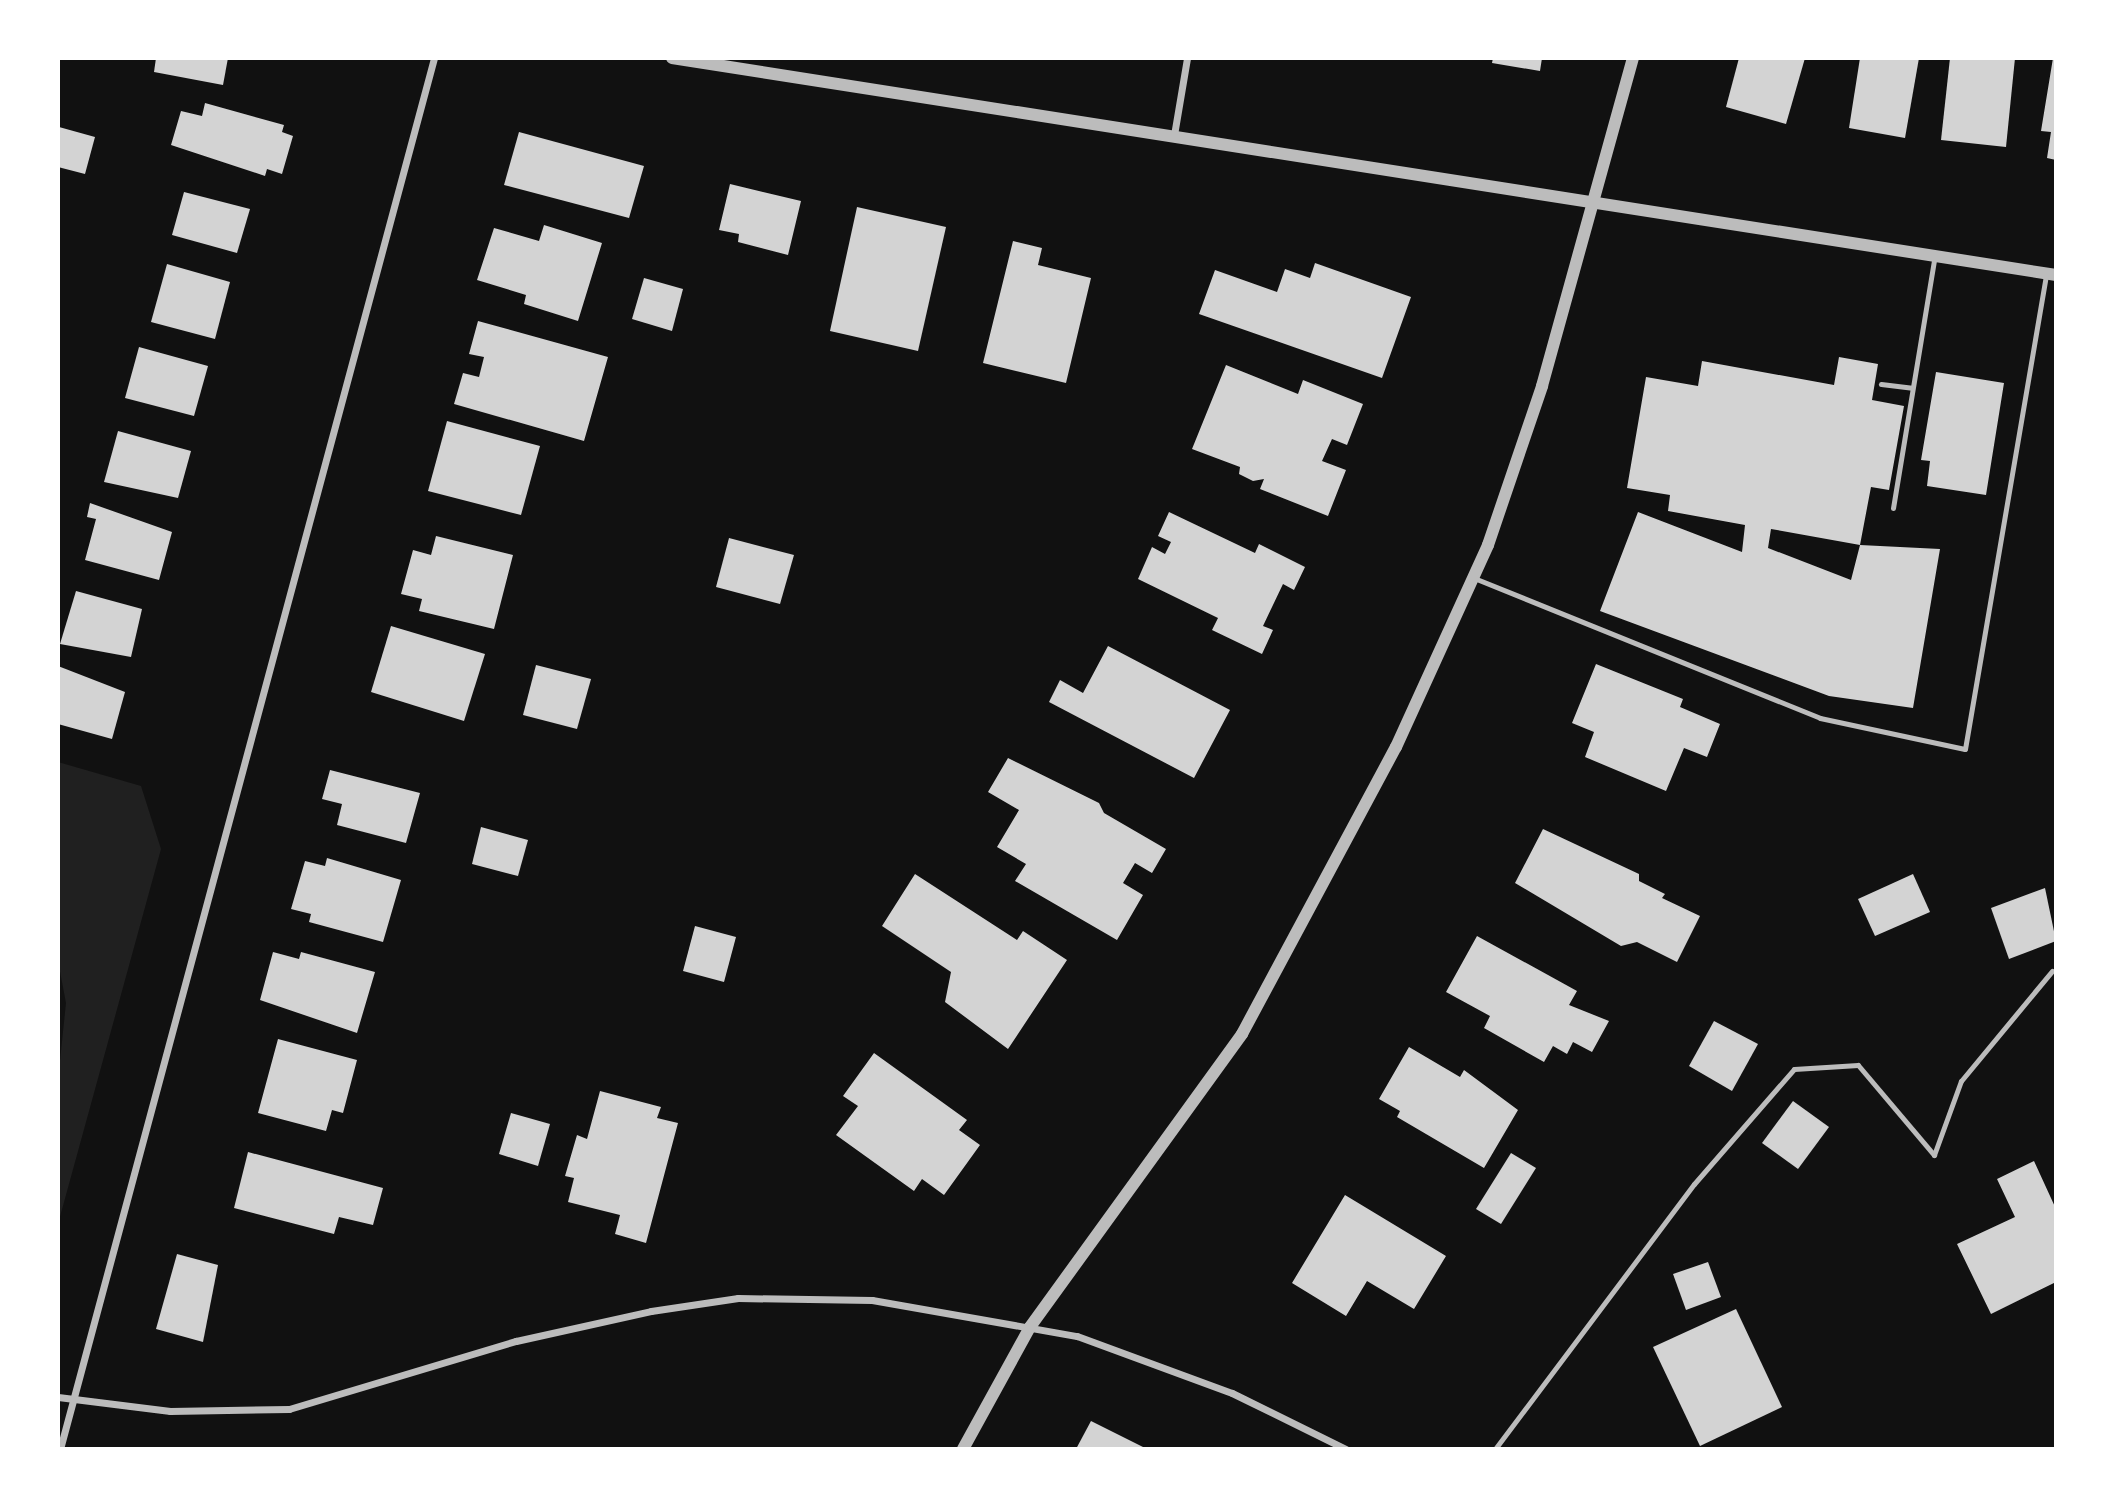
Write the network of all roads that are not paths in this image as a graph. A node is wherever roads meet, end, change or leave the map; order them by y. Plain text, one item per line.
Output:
1 (434, 58) edge
2 (672, 58) edge
3 (1187, 58) edge
4 (1633, 58) edge
5 (1174, 135) junction
6 (1595, 204) junction
7 (1935, 255) junction
8 (2051, 274) edge
9 (1881, 384) dead end
10 (1912, 388) junction
11 (1893, 508) dead end
12 (1473, 577) junction
13 (2052, 971) dead end
14 (1030, 1327) junction
15 (58, 1397) edge
16 (74, 1400) junction
17 (60, 1449) edge
18 (963, 1449) edge
19 (1346, 1449) edge
20 (1495, 1449) edge

1 - 16 street
2 - 5 street
3 - 5 street
4 - 6 street
5 - 6 street
6 - 7 street
6 - 12 street
7 - 8 street
7 - 10 lane
8 - 12 lane
9 - 10 lane
10 - 11 lane
12 - 14 street
13 - 20 lane
14 - 16 street
14 - 18 street
14 - 19 street
15 - 16 street
16 - 17 street

